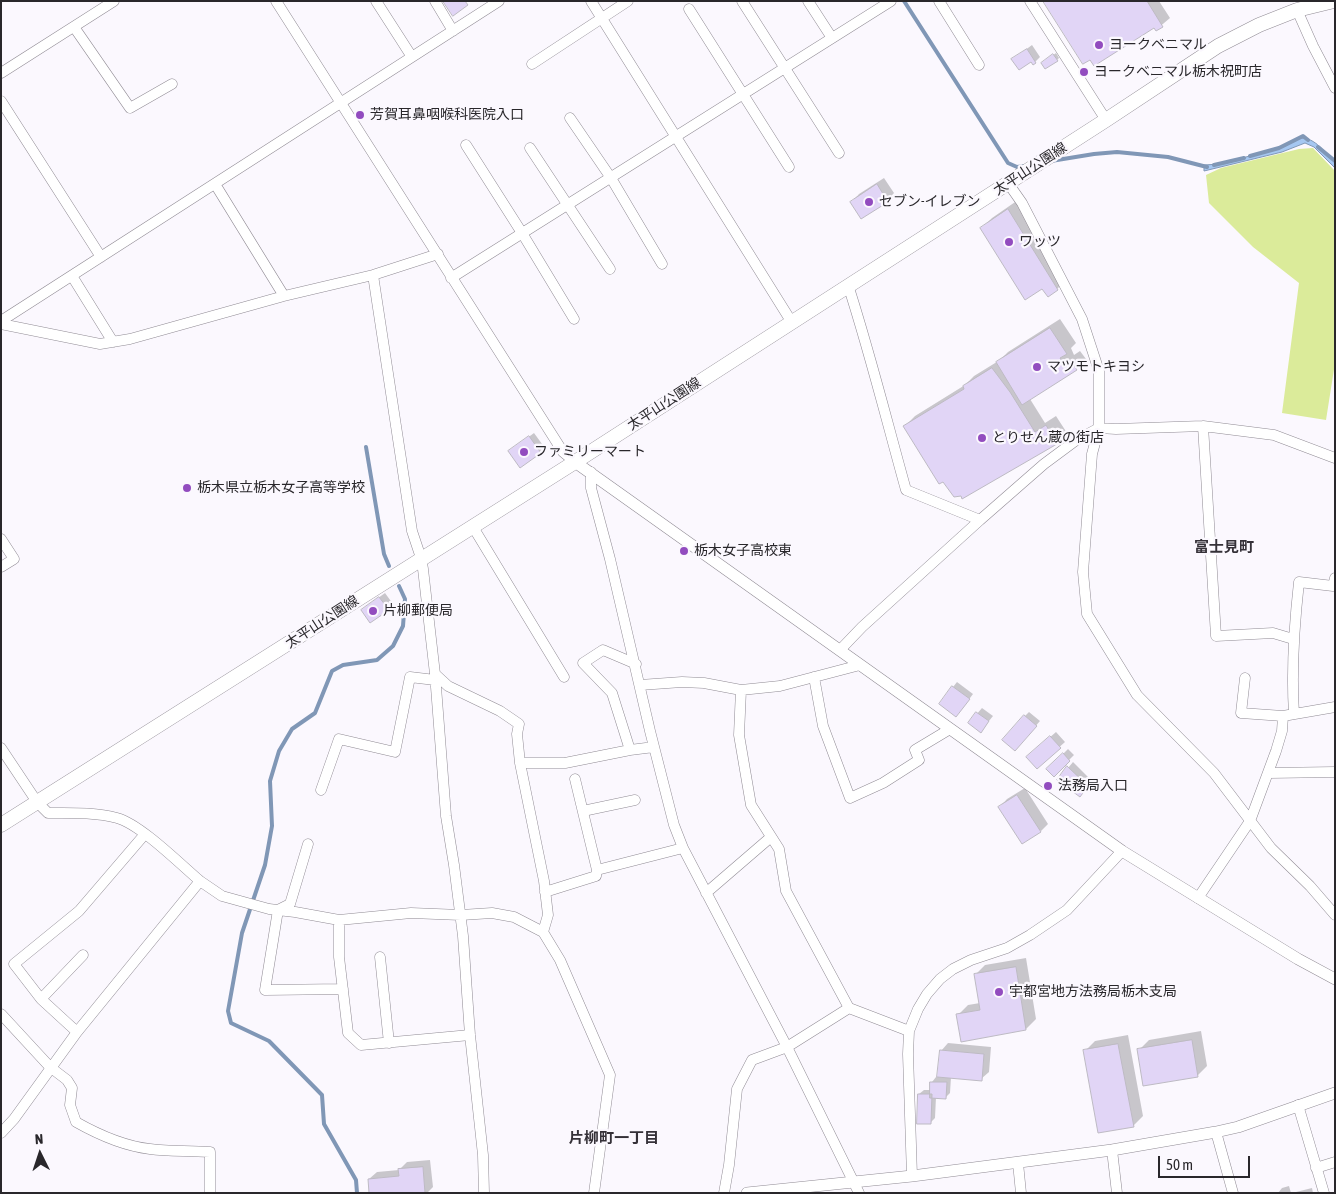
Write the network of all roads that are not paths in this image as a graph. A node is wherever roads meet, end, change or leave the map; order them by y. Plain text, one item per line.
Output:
1 (114, 1) edge
2 (276, 1) edge
3 (376, 1) edge
4 (435, 1) edge
5 (499, 1) edge
6 (591, 1) edge
7 (628, 1) edge
8 (742, 1) edge
9 (808, 1) edge
10 (869, 1) edge
11 (891, 1) edge
12 (939, 1) edge
13 (1030, 1) edge
14 (1334, 1) edge
15 (689, 9) dead end
16 (1297, 10) junction
17 (875, 11) junction
18 (602, 18) junction
19 (74, 27) junction
20 (453, 31) junction
21 (832, 38) junction
22 (412, 57) junction
23 (532, 64) dead end
24 (979, 65) dead end
25 (784, 68) junction
26 (1, 73) edge
27 (172, 84) dead end
28 (1335, 88) edge
29 (743, 95) junction
30 (1, 101) edge
31 (341, 102) junction
32 (570, 118) dead end
33 (1106, 120) junction
34 (676, 137) junction
35 (466, 145) dead end
36 (530, 148) dead end
37 (839, 154) dead end
38 (790, 167) dead end
39 (611, 178) junction
40 (1008, 183) junction
41 (215, 184) junction
42 (568, 205) junction
43 (522, 233) junction
44 (438, 254) junction
45 (101, 257) junction
46 (662, 264) dead end
47 (610, 269) dead end
48 (373, 275) junction
49 (72, 276) junction
50 (451, 278) junction
51 (848, 285) junction
52 (284, 296) junction
53 (574, 319) dead end
54 (791, 321) junction
55 (1, 322) edge
56 (113, 342) junction
57 (1203, 426) junction
58 (1099, 428) junction
59 (1335, 458) edge
60 (575, 462) junction
61 (591, 472) junction
62 (980, 520) junction
63 (473, 527) junction
64 (1, 539) edge
65 (421, 558) junction
66 (1, 568) edge
67 (1335, 578) edge
68 (1293, 639) junction
69 (840, 650) junction
70 (636, 664) junction
71 (860, 665) junction
72 (435, 677) junction
73 (564, 677) dead end
74 (814, 677) junction
75 (1245, 678) dead end
76 (640, 685) junction
77 (742, 690) junction
78 (1335, 707) edge
79 (1288, 715) junction
80 (950, 729) junction
81 (654, 747) junction
82 (1, 748) edge
83 (630, 750) junction
84 (520, 763) junction
85 (1335, 772) edge
86 (1269, 773) junction
87 (575, 779) dead end
88 (321, 790) dead end
89 (635, 800) dead end
90 (37, 802) junction
91 (583, 811) junction
92 (1250, 821) junction
93 (1, 825) edge
94 (145, 834) junction
95 (771, 837) junction
96 (308, 844) dead end
97 (683, 848) junction
98 (1122, 851) junction
99 (597, 870) junction
100 (200, 881) junction
101 (545, 892) junction
102 (706, 893) junction
103 (1198, 898) junction
104 (278, 910) junction
105 (461, 915) junction
106 (1335, 915) edge
107 (339, 920) junction
108 (543, 932) junction
109 (83, 955) dead end
110 (380, 957) dead end
111 (1335, 979) edge
112 (343, 989) junction
113 (41, 999) junction
114 (849, 1008) junction
115 (1, 1014) edge
116 (909, 1031) junction
117 (77, 1032) junction
118 (470, 1035) junction
119 (389, 1043) junction
120 (787, 1046) junction
121 (50, 1067) junction
122 (1335, 1093) edge
123 (1298, 1105) junction
124 (1216, 1132) junction
125 (1, 1133) edge
126 (1112, 1150) junction
127 (1335, 1162) edge
128 (1018, 1163) junction
129 (1316, 1168) junction
130 (912, 1176) junction
131 (856, 1188) edge
132 (210, 1193) edge
133 (484, 1193) edge
134 (594, 1193) edge
135 (724, 1193) edge
136 (747, 1193) edge
137 (1021, 1193) edge
138 (1117, 1193) edge
139 (1233, 1193) edge
140 (1324, 1193) edge

1 - 19 street
2 - 31 street
3 - 22 street
4 - 20 street
5 - 20 street
6 - 18 street
7 - 18 street
8 - 25 street
9 - 21 street
10 - 17 street
11 - 17 street
12 - 24 street
13 - 33 street
14 - 16 main road, 太平山公園線
15 - 29 street
16 - 28 street
16 - 33 main road, 太平山公園線
17 - 21 street
18 - 23 street
18 - 34 street
19 - 26 street
19 - 27 street
20 - 22 street
21 - 25 street
22 - 31 street
25 - 29 street
25 - 37 street
29 - 34 street
29 - 38 street
30 - 45 street
31 - 41 street
31 - 44 street
32 - 39 street
33 - 40 main road, 太平山公園線
34 - 39 street
34 - 54 street
35 - 43 street
36 - 42 street
39 - 42 street
39 - 46 street
40 - 51 main road, 太平山公園線
40 - 58 street
41 - 45 street
41 - 52 street
42 - 43 street
42 - 47 street
43 - 50 street
43 - 53 street
44 - 48 street
44 - 50 street
45 - 49 street
48 - 52 street
48 - 65 street
49 - 55 street
49 - 56 street
50 - 60 street
51 - 54 main road, 太平山公園線
51 - 62 street
52 - 56 street
54 - 60 main road, 太平山公園線
55 - 56 street
57 - 58 street
57 - 59 street
57 - 68 street
58 - 62 street
58 - 92 street
60 - 61 street
60 - 63 main road, 太平山公園線
61 - 69 street
61 - 70 street
62 - 69 street
63 - 65 main road, 太平山公園線
63 - 73 street
64 - 66 street
65 - 72 street
65 - 90 main road, 太平山公園線
67 - 68 street
68 - 79 street
69 - 71 street
70 - 76 street
70 - 83 street
71 - 74 street
71 - 80 street
72 - 84 street
72 - 88 street
72 - 105 street
74 - 77 street
74 - 80 street
75 - 79 street
76 - 77 street
76 - 81 street
77 - 95 street
78 - 79 street
79 - 86 street
80 - 98 street
81 - 83 street
81 - 97 street
82 - 90 street
83 - 84 street
84 - 101 street
85 - 86 street
86 - 92 street
87 - 91 street
89 - 91 street
90 - 93 main road, 太平山公園線
90 - 94 street
91 - 99 street
92 - 103 street
92 - 106 street
94 - 100 street
94 - 113 street
95 - 102 street
95 - 114 street
96 - 104 street
97 - 99 street
97 - 102 street
98 - 103 street
98 - 116 street
99 - 101 street
100 - 104 street
100 - 117 street
101 - 108 street
102 - 120 street
103 - 111 street
104 - 107 street
104 - 112 street
105 - 107 street
105 - 108 street
105 - 118 street
107 - 112 street
108 - 134 street
109 - 113 street
110 - 119 street
112 - 119 street
113 - 117 street
114 - 116 street
114 - 120 street
115 - 121 street
116 - 130 street
117 - 121 street
118 - 119 street
118 - 133 street
120 - 131 street
120 - 135 street
121 - 125 street
121 - 132 street
122 - 123 street
123 - 124 street
123 - 129 street
124 - 126 street
124 - 139 street
126 - 128 street
126 - 138 street
127 - 129 street
128 - 130 street
128 - 137 street
129 - 140 street
130 - 131 street
131 - 136 street

